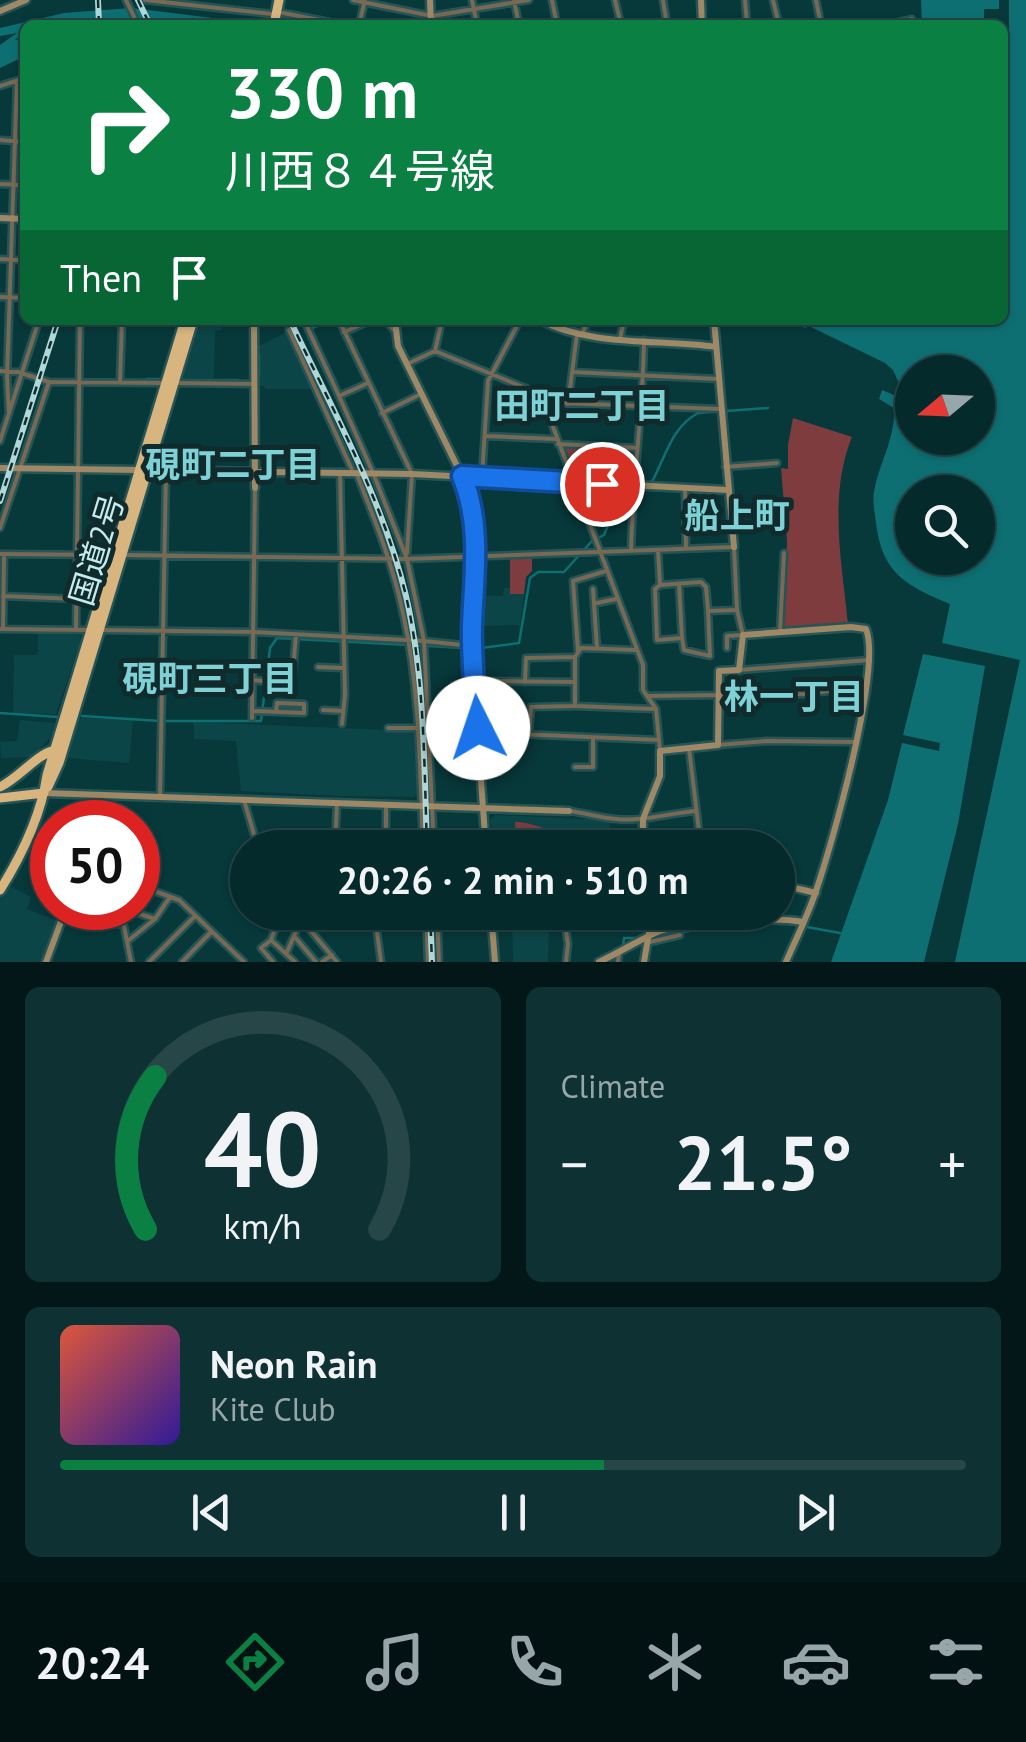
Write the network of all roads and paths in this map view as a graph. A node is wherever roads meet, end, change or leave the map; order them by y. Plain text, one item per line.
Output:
1 (26, 0) edge
2 (145, 0) edge
3 (282, 0) edge
4 (353, 0) edge
5 (472, 0) edge
6 (530, 0) edge
7 (365, 1) edge
8 (514, 1) edge
9 (474, 10) junction
10 (0, 11) edge
11 (279, 18) edge
12 (429, 20) edge
13 (436, 20) edge
14 (476, 20) edge
15 (20, 79) edge
16 (17, 80) junction
17 (0, 86) edge
18 (0, 140) edge
19 (14, 141) junction
20 (20, 142) edge
21 (0, 184) edge
22 (13, 184) junction
23 (20, 185) edge
24 (0, 218) edge
25 (12, 218) junction
26 (20, 219) edge
27 (0, 259) edge
28 (11, 260) junction
29 (20, 260) edge
30 (0, 298) edge
31 (10, 298) junction
32 (20, 298) edge
33 (37, 325) edge
34 (80, 325) edge
35 (122, 325) edge
36 (184, 325) edge
37 (191, 325) edge
38 (257, 325) edge
39 (306, 325) edge
40 (340, 325) edge
41 (360, 325) edge
42 (390, 325) edge
43 (394, 325) edge
44 (441, 325) edge
45 (517, 325) edge
46 (553, 325) edge
47 (585, 325) edge
48 (623, 325) edge
49 (714, 325) edge
50 (288, 330) dead end
51 (394, 330) junction
52 (344, 332) junction
53 (580, 335) junction
54 (620, 339) junction
55 (644, 340) junction
56 (716, 347) junction
57 (435, 351) junction
58 (407, 364) junction
59 (0, 371) edge
60 (572, 372) junction
61 (491, 373) junction
62 (7, 374) junction
63 (22, 375) junction
64 (643, 375) junction
65 (718, 379) junction
66 (49, 382) junction
67 (80, 382) junction
68 (120, 382) junction
69 (169, 383) junction
70 (368, 383) junction
71 (254, 384) junction
72 (421, 394) junction
73 (541, 395) junction
74 (339, 396) junction
75 (568, 404) junction
76 (3, 407) edge
77 (642, 407) junction
78 (720, 409) junction
79 (382, 413) junction
80 (9, 414) junction
81 (485, 436) junction
82 (0, 441) edge
83 (557, 442) junction
84 (637, 448) junction
85 (777, 463) dead end
86 (726, 467) junction
87 (0, 468) edge
88 (20, 468) junction
89 (78, 469) junction
90 (144, 470) junction
91 (166, 471) junction
92 (254, 472) junction
93 (340, 472) junction
94 (354, 472) junction
95 (374, 473) junction
96 (412, 474) junction
97 (462, 476) junction
98 (482, 478) junction
99 (572, 482) junction
100 (640, 486) junction
101 (255, 488) joint
102 (684, 488) junction
103 (728, 490) junction
104 (0, 528) edge
105 (734, 546) junction
106 (686, 548) junction
107 (658, 549) junction
108 (631, 550) junction
109 (598, 552) junction
110 (784, 553) dead end
111 (2, 554) edge
112 (118, 555) junction
113 (78, 556) junction
114 (166, 556) junction
115 (254, 557) junction
116 (476, 557) junction
117 (342, 558) junction
118 (390, 559) junction
119 (406, 560) junction
120 (606, 571) junction
121 (679, 584) junction
122 (660, 585) junction
123 (593, 589) dead end
124 (3, 596) junction
125 (77, 599) junction
126 (616, 599) junction
127 (595, 604) junction
128 (738, 610) junction
129 (708, 612) junction
130 (1, 629) edge
131 (76, 630) junction
132 (95, 630) junction
133 (164, 631) junction
134 (254, 632) junction
135 (780, 632) junction
136 (742, 635) junction
137 (296, 638) junction
138 (682, 638) junction
139 (343, 640) junction
140 (408, 640) junction
141 (424, 640) junction
142 (473, 646) junction
143 (597, 648) junction
144 (727, 648) dead end
145 (636, 650) junction
146 (577, 654) junction
147 (870, 660) junction
148 (318, 666) dead end
149 (342, 668) junction
150 (739, 670) junction
151 (293, 676) junction
152 (253, 680) junction
153 (474, 681) junction
154 (525, 682) junction
155 (575, 682) junction
156 (292, 684) dead end
157 (869, 686) junction
158 (646, 696) junction
159 (719, 698) junction
160 (575, 706) junction
161 (656, 709) junction
162 (322, 710) dead end
163 (344, 711) junction
164 (276, 712) junction
165 (342, 724) dead end
166 (388, 728) dead end
167 (478, 728) junction
168 (418, 730) junction
169 (429, 730) junction
170 (529, 734) junction
171 (593, 738) junction
172 (659, 740) junction
173 (854, 742) junction
174 (718, 745) junction
175 (689, 748) junction
176 (54, 750) junction
177 (660, 751) junction
178 (575, 767) dead end
179 (0, 792) edge
180 (44, 793) junction
181 (160, 796) junction
182 (244, 800) junction
183 (337, 802) junction
184 (386, 804) junction
185 (421, 806) junction
186 (432, 806) junction
187 (484, 808) junction
188 (570, 811) joint
189 (696, 811) junction
190 (643, 819) junction
191 (253, 830) edge
192 (336, 830) edge
193 (386, 830) edge
194 (422, 830) edge
195 (433, 830) edge
196 (485, 830) edge
197 (643, 830) edge
198 (699, 830) edge
199 (2, 885) edge
200 (795, 888) edge
201 (160, 892) edge
202 (816, 893) junction
203 (170, 896) junction
204 (160, 911) edge
205 (195, 916) junction
206 (801, 925) junction
207 (58, 930) edge
208 (125, 930) edge
209 (144, 930) edge
210 (274, 930) edge
211 (296, 930) edge
212 (309, 930) edge
213 (377, 930) edge
214 (427, 930) edge
215 (438, 930) edge
216 (492, 930) edge
217 (566, 930) edge
218 (649, 930) edge
219 (212, 932) junction
220 (680, 935) dead end
221 (294, 936) junction
222 (648, 938) junction
223 (128, 940) junction
224 (271, 940) junction
225 (619, 952) junction
226 (286, 954) junction
227 (332, 955) junction
228 (240, 960) edge
229 (46, 962) edge
230 (130, 962) edge
231 (149, 962) edge
232 (182, 962) edge
233 (273, 962) edge
234 (295, 962) edge
235 (319, 962) edge
236 (336, 962) edge
237 (382, 962) edge
238 (428, 962) edge
239 (439, 962) edge
240 (495, 962) edge
241 (566, 962) edge
242 (599, 962) edge
243 (618, 962) edge
244 (644, 962) edge
245 (786, 962) edge

1 - 10 street
2 - 11 street
3 - 11 highway
4 - 7 street
5 - 9 street
6 - 8 street
7 - 12 street
8 - 9 street
9 - 13 street
9 - 14 street
15 - 16 street
16 - 17 street
16 - 19 street
18 - 19 street
19 - 20 street
19 - 22 street
21 - 22 street
22 - 23 street
22 - 25 street
24 - 25 street
25 - 26 street
25 - 28 street
27 - 28 street
28 - 29 street
28 - 31 street
30 - 31 street
31 - 32 street
31 - 62 street
33 - 63 street
34 - 67 street
35 - 68 street
36 - 69 highway, 国道2号
37 - 69 highway, 国道2号
38 - 71 street
39 - 74 street
40 - 52 street
41 - 52 street
42 - 51 street
43 - 51 street
44 - 57 street
45 - 61 street
46 - 53 street
47 - 53 street
48 - 54 street
49 - 56 street
50 - 94 street
51 - 58 street
52 - 70 street
53 - 54 street
53 - 60 street
54 - 55 street
55 - 56 street
55 - 64 street
56 - 65 street
57 - 58 street
57 - 61 street
58 - 72 street
59 - 62 street
60 - 64 street
60 - 75 street
61 - 73 street
61 - 81 street
62 - 63 street
62 - 76 street
63 - 66 street
63 - 80 street
64 - 65 street
64 - 77 street
65 - 78 street
66 - 67 street
66 - 88 street
67 - 68 street
67 - 89 street
68 - 69 street
69 - 71 street
69 - 90 highway, 国道2号
70 - 74 street
70 - 79 street
71 - 92 street
72 - 79 street
72 - 97 street
73 - 75 street
73 - 83 street
74 - 95 street
75 - 77 street
76 - 80 street
77 - 78 street
77 - 84 street
78 - 86 street
79 - 96 street
80 - 82 street
81 - 83 street
81 - 98 street
83 - 84 street
83 - 99 street
84 - 100 street
85 - 86 street
86 - 103 street
87 - 88 street
88 - 89 street
88 - 104 street
89 - 90 street
89 - 113 street
90 - 91 street
90 - 112 highway, 国道2号
91 - 92 street
91 - 114 street
92 - 93 street
92 - 101 street
93 - 94 street
93 - 117 street
94 - 95 street
94 - 118 street
95 - 96 street
95 - 119 street
96 - 97 street
96 - 119 street
97 - 98 street
97 - 116 street
98 - 99 street
99 - 100 street
99 - 109 street
100 - 102 street
100 - 108 street
101 - 115 street
102 - 103 street
102 - 106 street
103 - 105 street
105 - 106 street
105 - 128 street
106 - 107 street
107 - 108 street
107 - 122 street
108 - 109 street
109 - 116 street
109 - 120 street
110 - 135 street
111 - 113 street
111 - 124 street
112 - 113 street
112 - 114 street
112 - 132 highway, 国道2号
113 - 125 street
114 - 115 street
114 - 133 street
115 - 117 street
115 - 134 street
116 - 119 street
116 - 142 street
117 - 118 street
117 - 139 street
118 - 119 street
118 - 140 street
119 - 141 street
120 - 126 street
120 - 146 street
121 - 122 street
121 - 129 street
121 - 138 street
122 - 138 street
123 - 127 street
124 - 125 street
124 - 130 street
125 - 131 street
126 - 127 street
126 - 145 street
127 - 143 street
128 - 129 street
128 - 136 street
129 - 138 street
130 - 131 street
131 - 132 street
132 - 133 street
132 - 176 highway, 国道2号
132 - 180 highway, 国道2号
133 - 134 street
133 - 181 street
134 - 137 street
134 - 152 street
135 - 136 street
135 - 147 street
136 - 144 street
136 - 150 street
137 - 139 street
137 - 151 street
139 - 140 street
139 - 149 street
140 - 141 street
140 - 168 street
141 - 142 street
141 - 169 street
142 - 153 street
143 - 145 street
143 - 146 street
145 - 158 street
146 - 154 street
146 - 155 street
147 - 150 street
147 - 157 street
148 - 149 street
149 - 163 street
150 - 159 street
151 - 152 street
151 - 156 street
152 - 164 street
153 - 154 street
153 - 167 street
154 - 155 street
155 - 160 street
157 - 159 street
157 - 173 street
158 - 159 street
158 - 161 street
159 - 174 street
160 - 161 street
160 - 170 street
161 - 172 street
162 - 163 street
163 - 165 street
164 - 164 street
166 - 168 street
167 - 169 street
167 - 170 street
167 - 187 street
168 - 169 street
168 - 185 street
169 - 186 street
170 - 171 street
171 - 172 street
171 - 178 street
172 - 177 street
173 - 174 street
173 - 202 street
174 - 175 street
175 - 177 street
175 - 189 street
176 - 179 highway
176 - 180 highway, 国道2号
177 - 190 street
179 - 180 highway
180 - 181 street
180 - 199 highway, 国道2号
181 - 182 street
182 - 183 street
182 - 191 street
183 - 184 street
183 - 192 street
184 - 185 street
184 - 193 street
185 - 186 street
185 - 194 street
186 - 187 street
186 - 195 street
187 - 188 street
187 - 196 street
188 - 190 street
189 - 190 street
189 - 198 street
190 - 197 street
200 - 202 street
201 - 203 street
202 - 206 street
203 - 204 street
203 - 205 street
205 - 219 street
205 - 231 street
206 - 222 street
206 - 245 street
207 - 229 street
208 - 223 street
209 - 223 street
210 - 224 street
211 - 221 street
212 - 227 street
213 - 237 street
214 - 238 street
215 - 239 street
216 - 240 street
217 - 241 street
218 - 222 street
219 - 228 street
219 - 232 street
220 - 222 street
221 - 226 street
221 - 235 street
222 - 225 street
222 - 244 street
223 - 230 street
224 - 226 street
224 - 233 street
225 - 242 street
225 - 243 street
226 - 234 street
227 - 235 street
227 - 236 street

